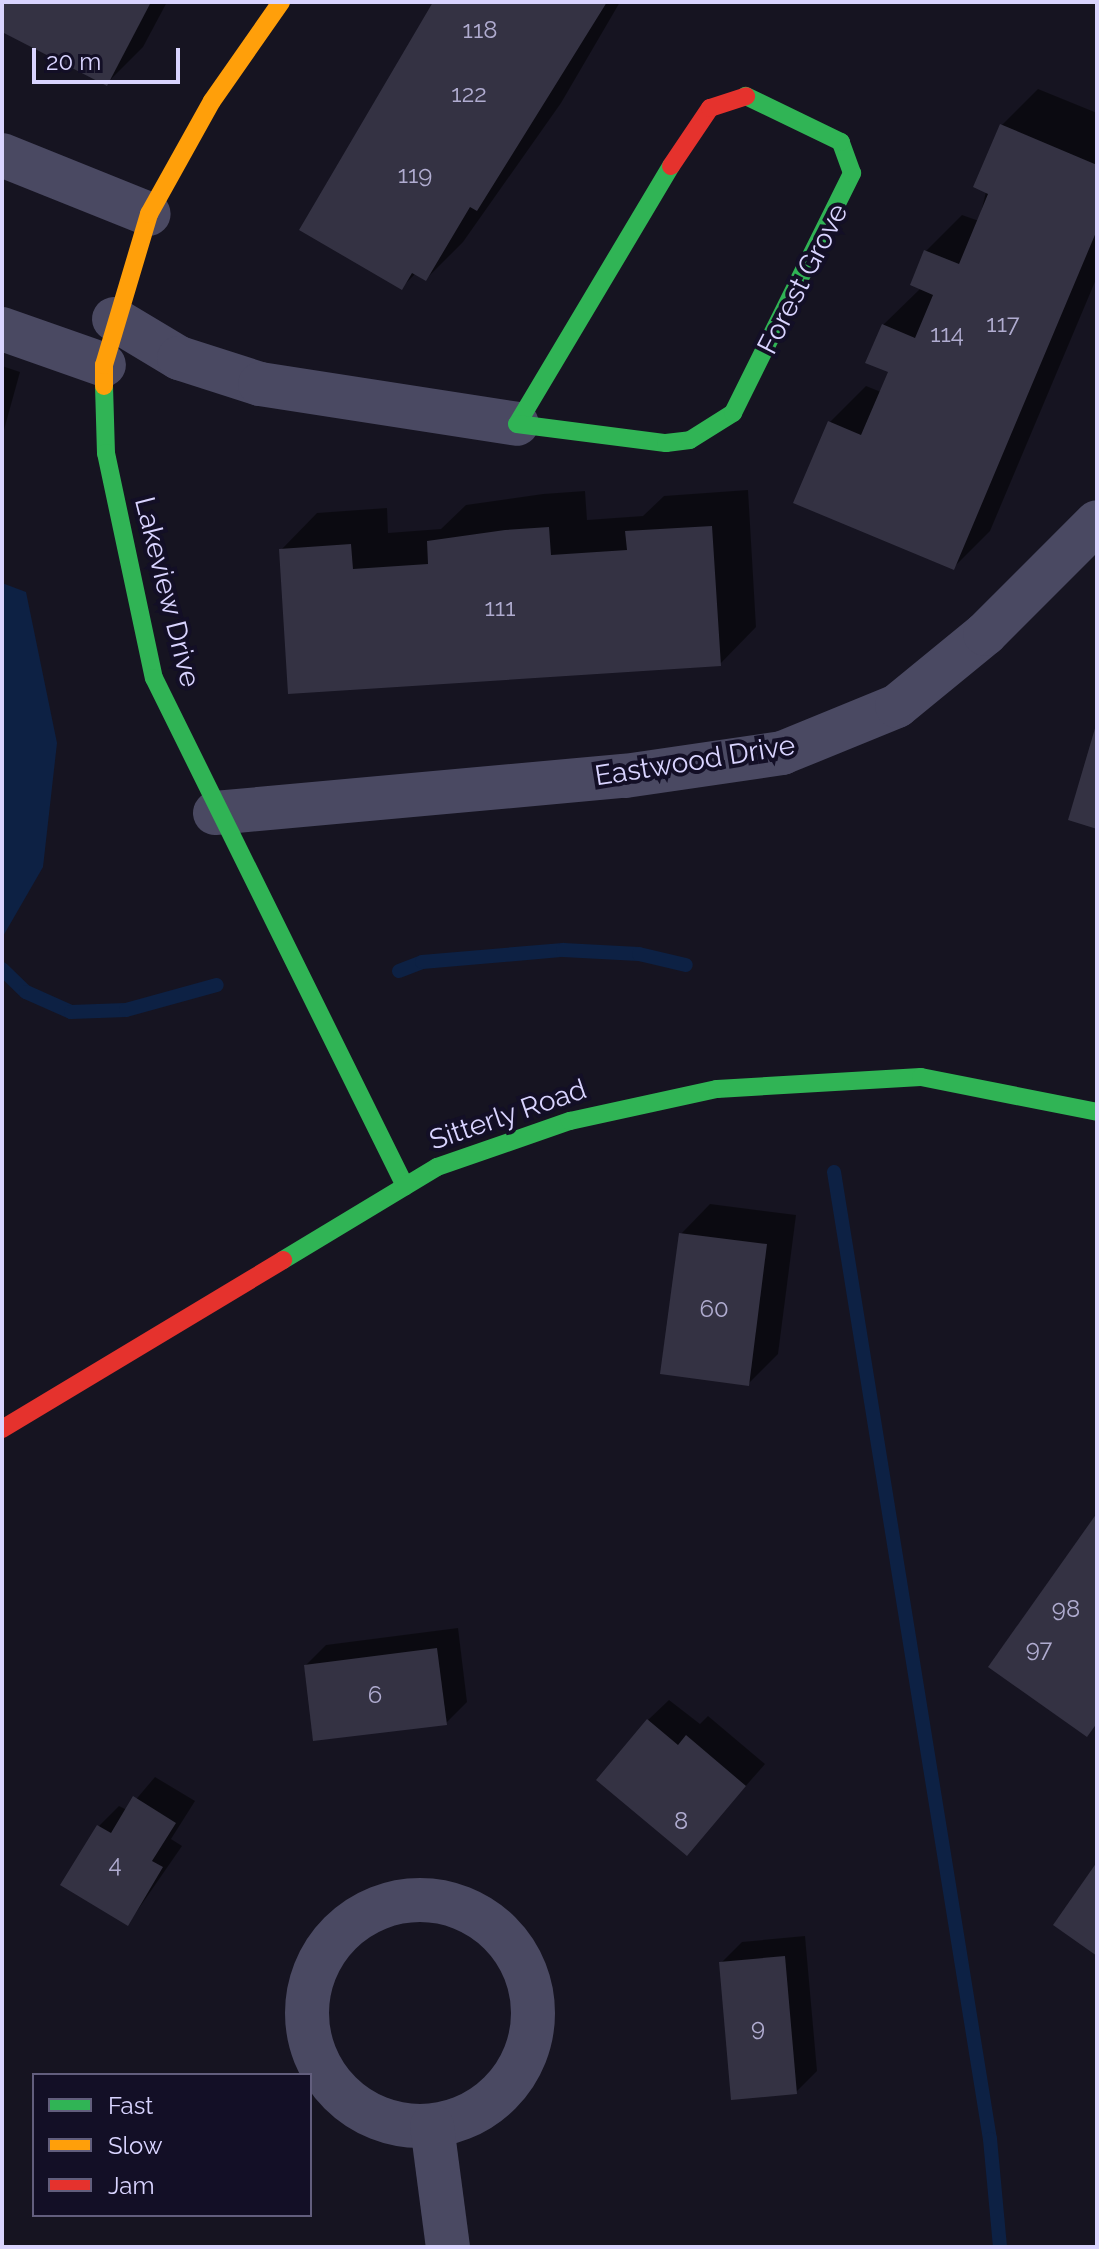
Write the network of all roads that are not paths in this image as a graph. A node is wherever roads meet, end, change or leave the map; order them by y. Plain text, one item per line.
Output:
1 (281, 2) edge
2 (2, 155) edge
3 (149, 214) junction
4 (114, 319) junction
5 (2, 329) edge
6 (104, 365) junction
7 (517, 424) junction
8 (1097, 522) edge
9 (215, 813) junction
10 (1097, 1112) edge
11 (405, 1186) junction
12 (2, 1429) edge
13 (432, 2126) junction
14 (448, 2247) edge

1 - 3 street, Lakeview Drive
2 - 3 street
3 - 4 street, Lakeview Drive
4 - 6 street, Lakeview Drive
4 - 7 street, Forest Grove
5 - 6 street
6 - 9 street, Lakeview Drive
7 - 7 street, Forest Grove
8 - 9 street, Eastwood Drive
9 - 11 street, Lakeview Drive
10 - 11 street, Sitterly Road
11 - 12 street, Sitterly Road
13 - 13 street
13 - 14 street

